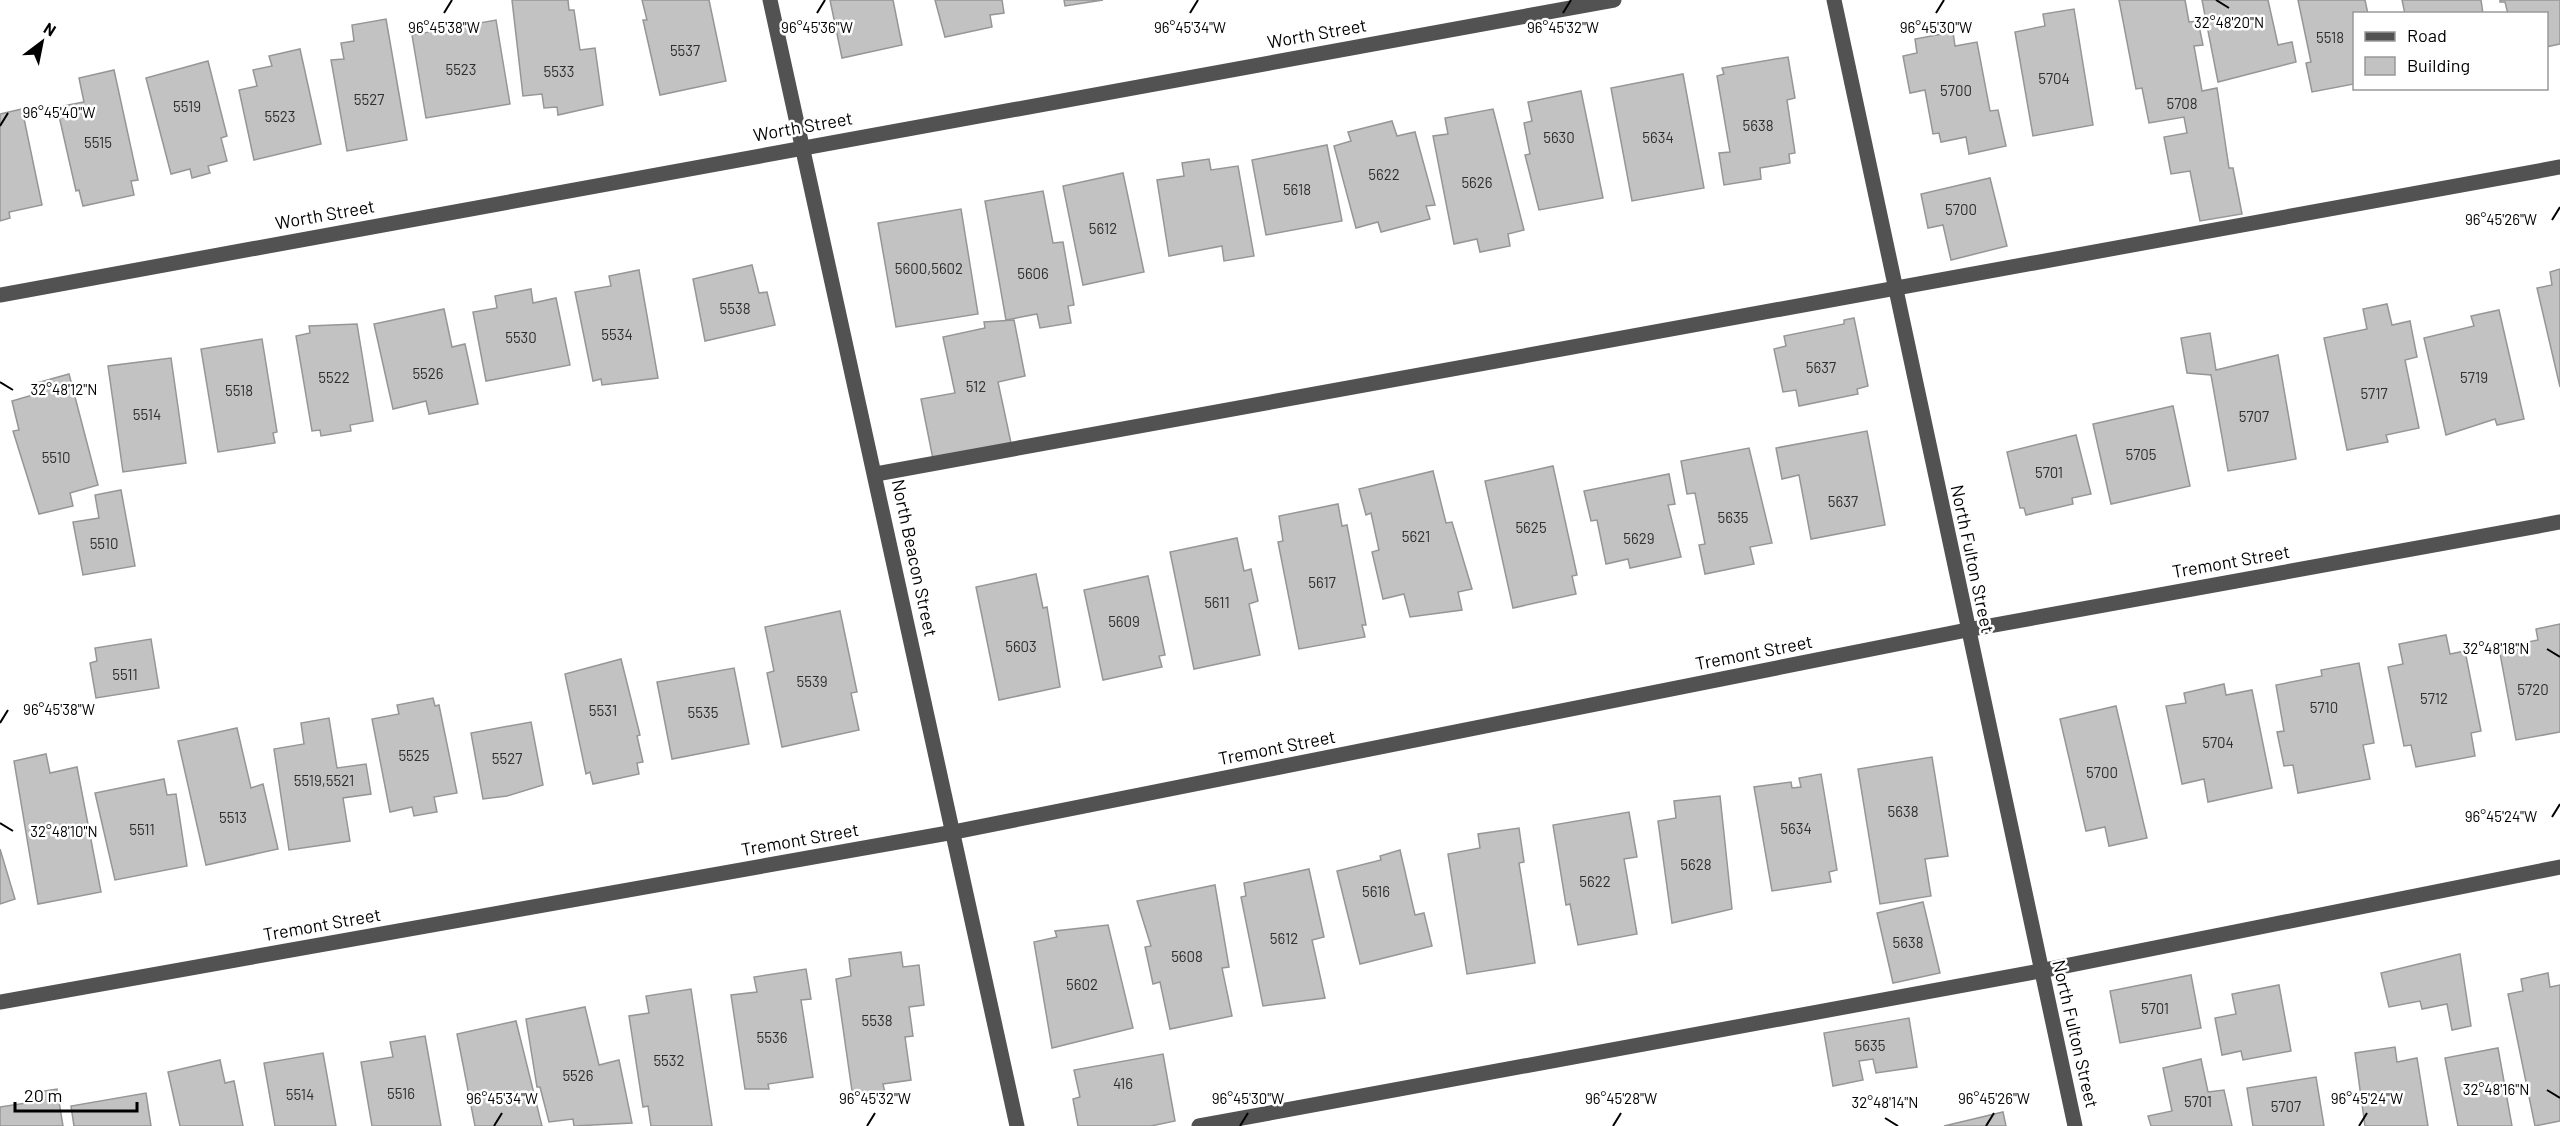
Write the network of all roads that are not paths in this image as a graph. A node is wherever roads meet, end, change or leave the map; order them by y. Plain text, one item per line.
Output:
1 (770, 0) edge
2 (1614, 0) edge
3 (1834, 0) edge
4 (803, 147) junction
5 (2560, 167) edge
6 (1896, 288) junction
7 (0, 295) edge
8 (876, 474) junction
9 (2560, 522) edge
10 (1967, 630) junction
11 (954, 832) junction
12 (2560, 867) edge
13 (2040, 971) junction
14 (0, 1002) edge
15 (1017, 1126) edge
16 (1199, 1126) edge
17 (2075, 1126) edge

1 - 4 street, North Beacon Street
2 - 4 street, Worth Street
3 - 6 street, North Fulton Street
4 - 7 street, Worth Street
4 - 8 street, North Beacon Street
5 - 6 street
6 - 8 street
6 - 10 street, North Fulton Street
8 - 11 street, North Beacon Street
9 - 10 street, Tremont Street
10 - 11 street, Tremont Street
10 - 13 street, North Fulton Street
11 - 14 street, Tremont Street
11 - 15 street, North Beacon Street
12 - 13 street
13 - 16 street
13 - 17 street, North Fulton Street

